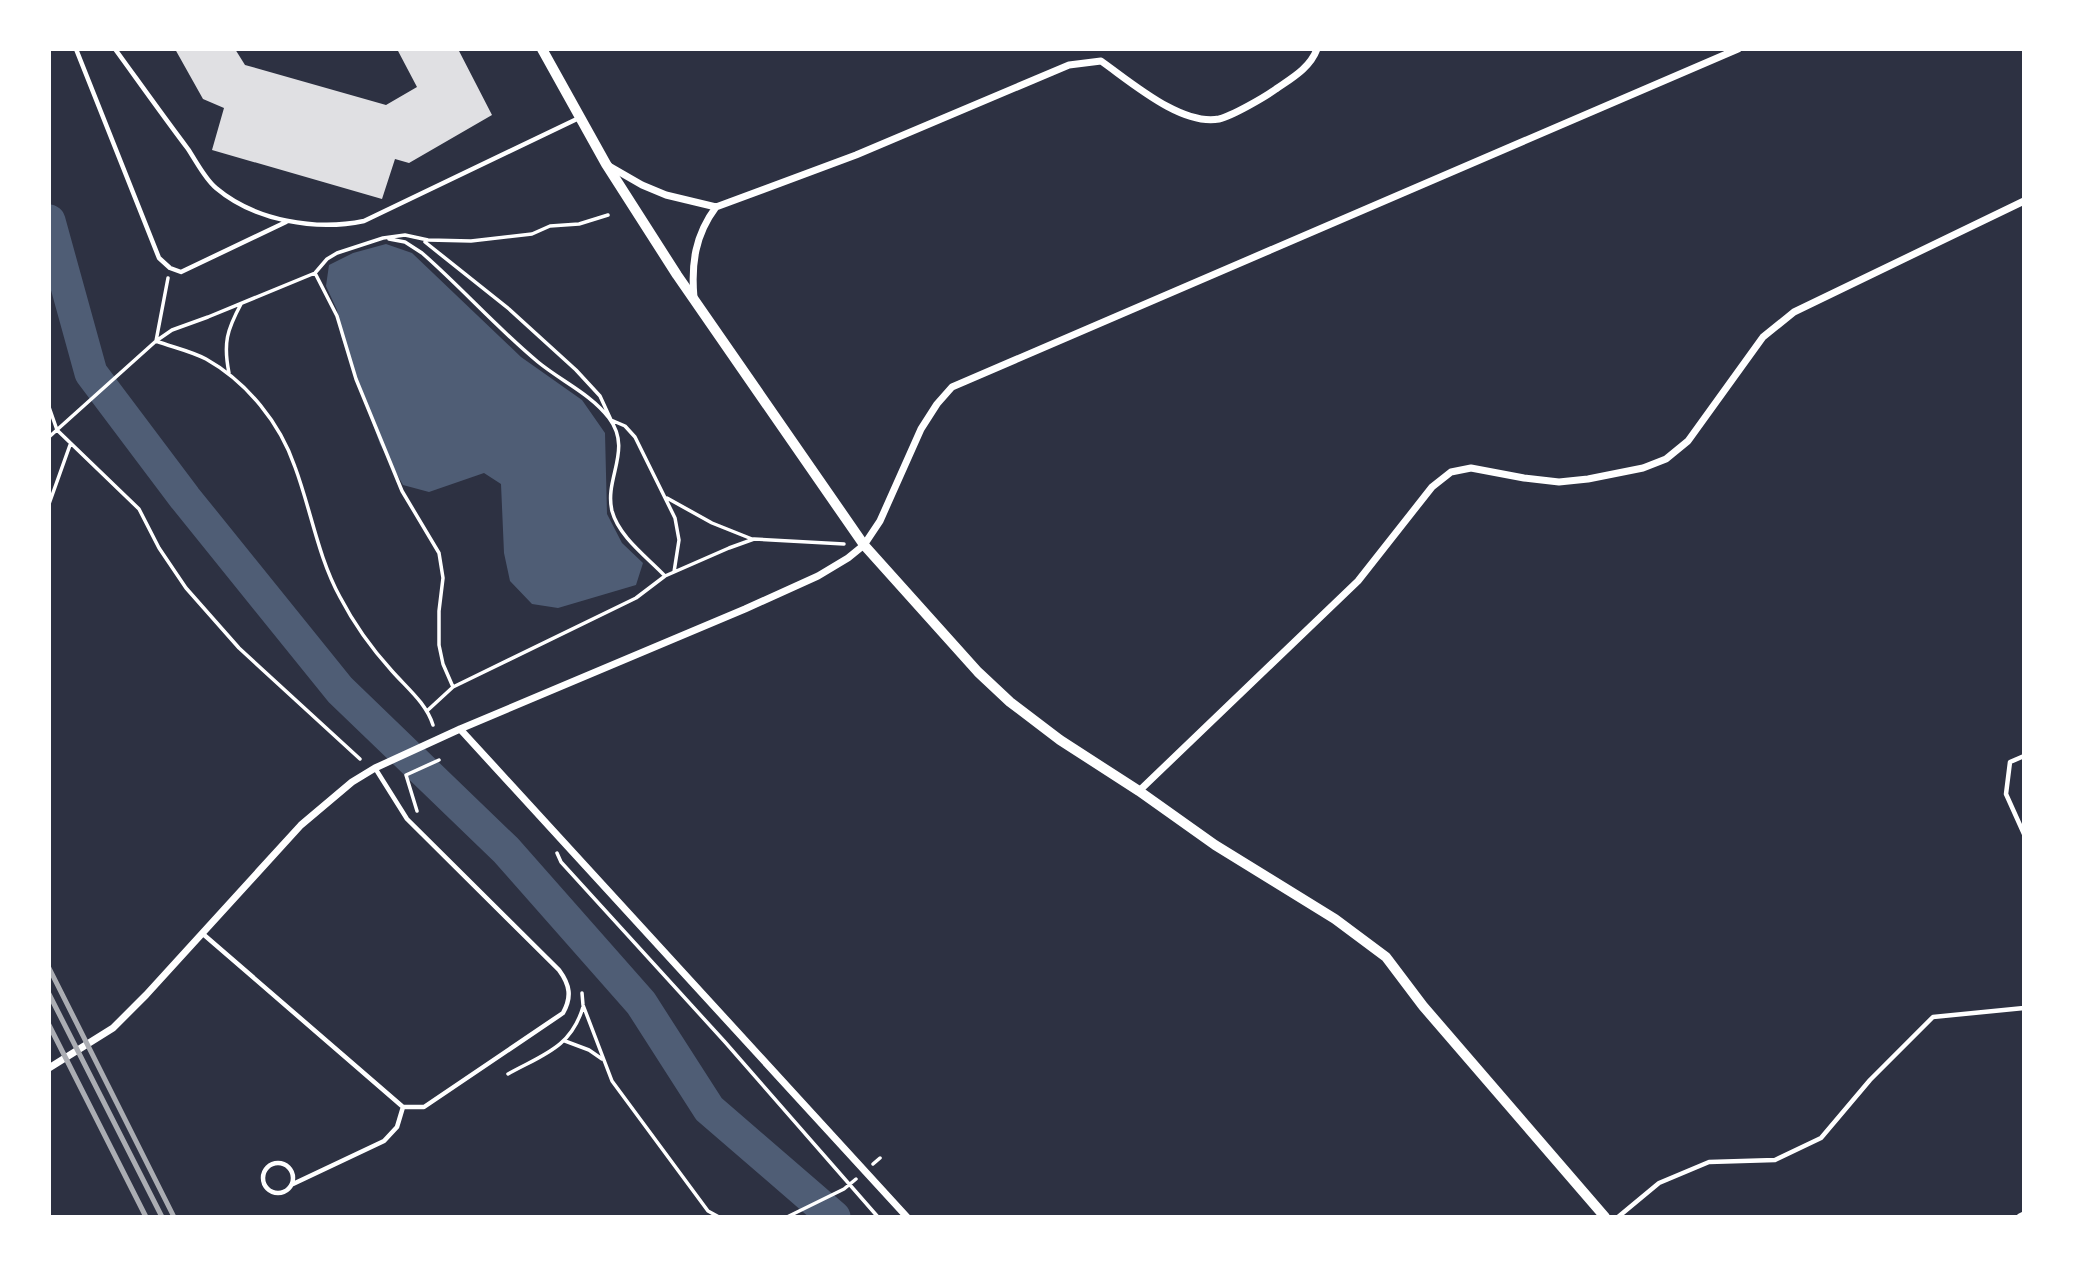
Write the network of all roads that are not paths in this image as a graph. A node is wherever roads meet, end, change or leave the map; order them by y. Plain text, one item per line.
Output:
1 (76, 49) edge
2 (115, 49) edge
3 (542, 49) edge
4 (1317, 49) edge
5 (1738, 49) edge
6 (580, 118) junction
7 (606, 164) junction
8 (2024, 201) edge
9 (716, 207) junction
10 (287, 221) junction
11 (694, 299) junction
12 (864, 545) junction
13 (460, 729) junction
14 (2024, 755) edge
15 (375, 768) junction
16 (1139, 790) junction
17 (2024, 834) edge
18 (202, 934) junction
19 (2024, 1008) edge
20 (49, 1068) edge
21 (403, 1107) junction
22 (293, 1184) junction
23 (907, 1217) edge
24 (1605, 1217) edge
25 (1618, 1217) edge

1 - 10 lane
2 - 10 lane
3 - 6 street
4 - 9 street
5 - 12 street
6 - 7 street
6 - 10 lane
7 - 9 street
7 - 11 street
8 - 16 street
9 - 11 street
11 - 12 street
12 - 13 street
12 - 16 street
13 - 15 street
13 - 23 street
14 - 17 lane
15 - 18 street
15 - 21 lane
16 - 24 street
18 - 20 street
18 - 21 lane
19 - 25 lane
21 - 22 lane
22 - 22 lane

